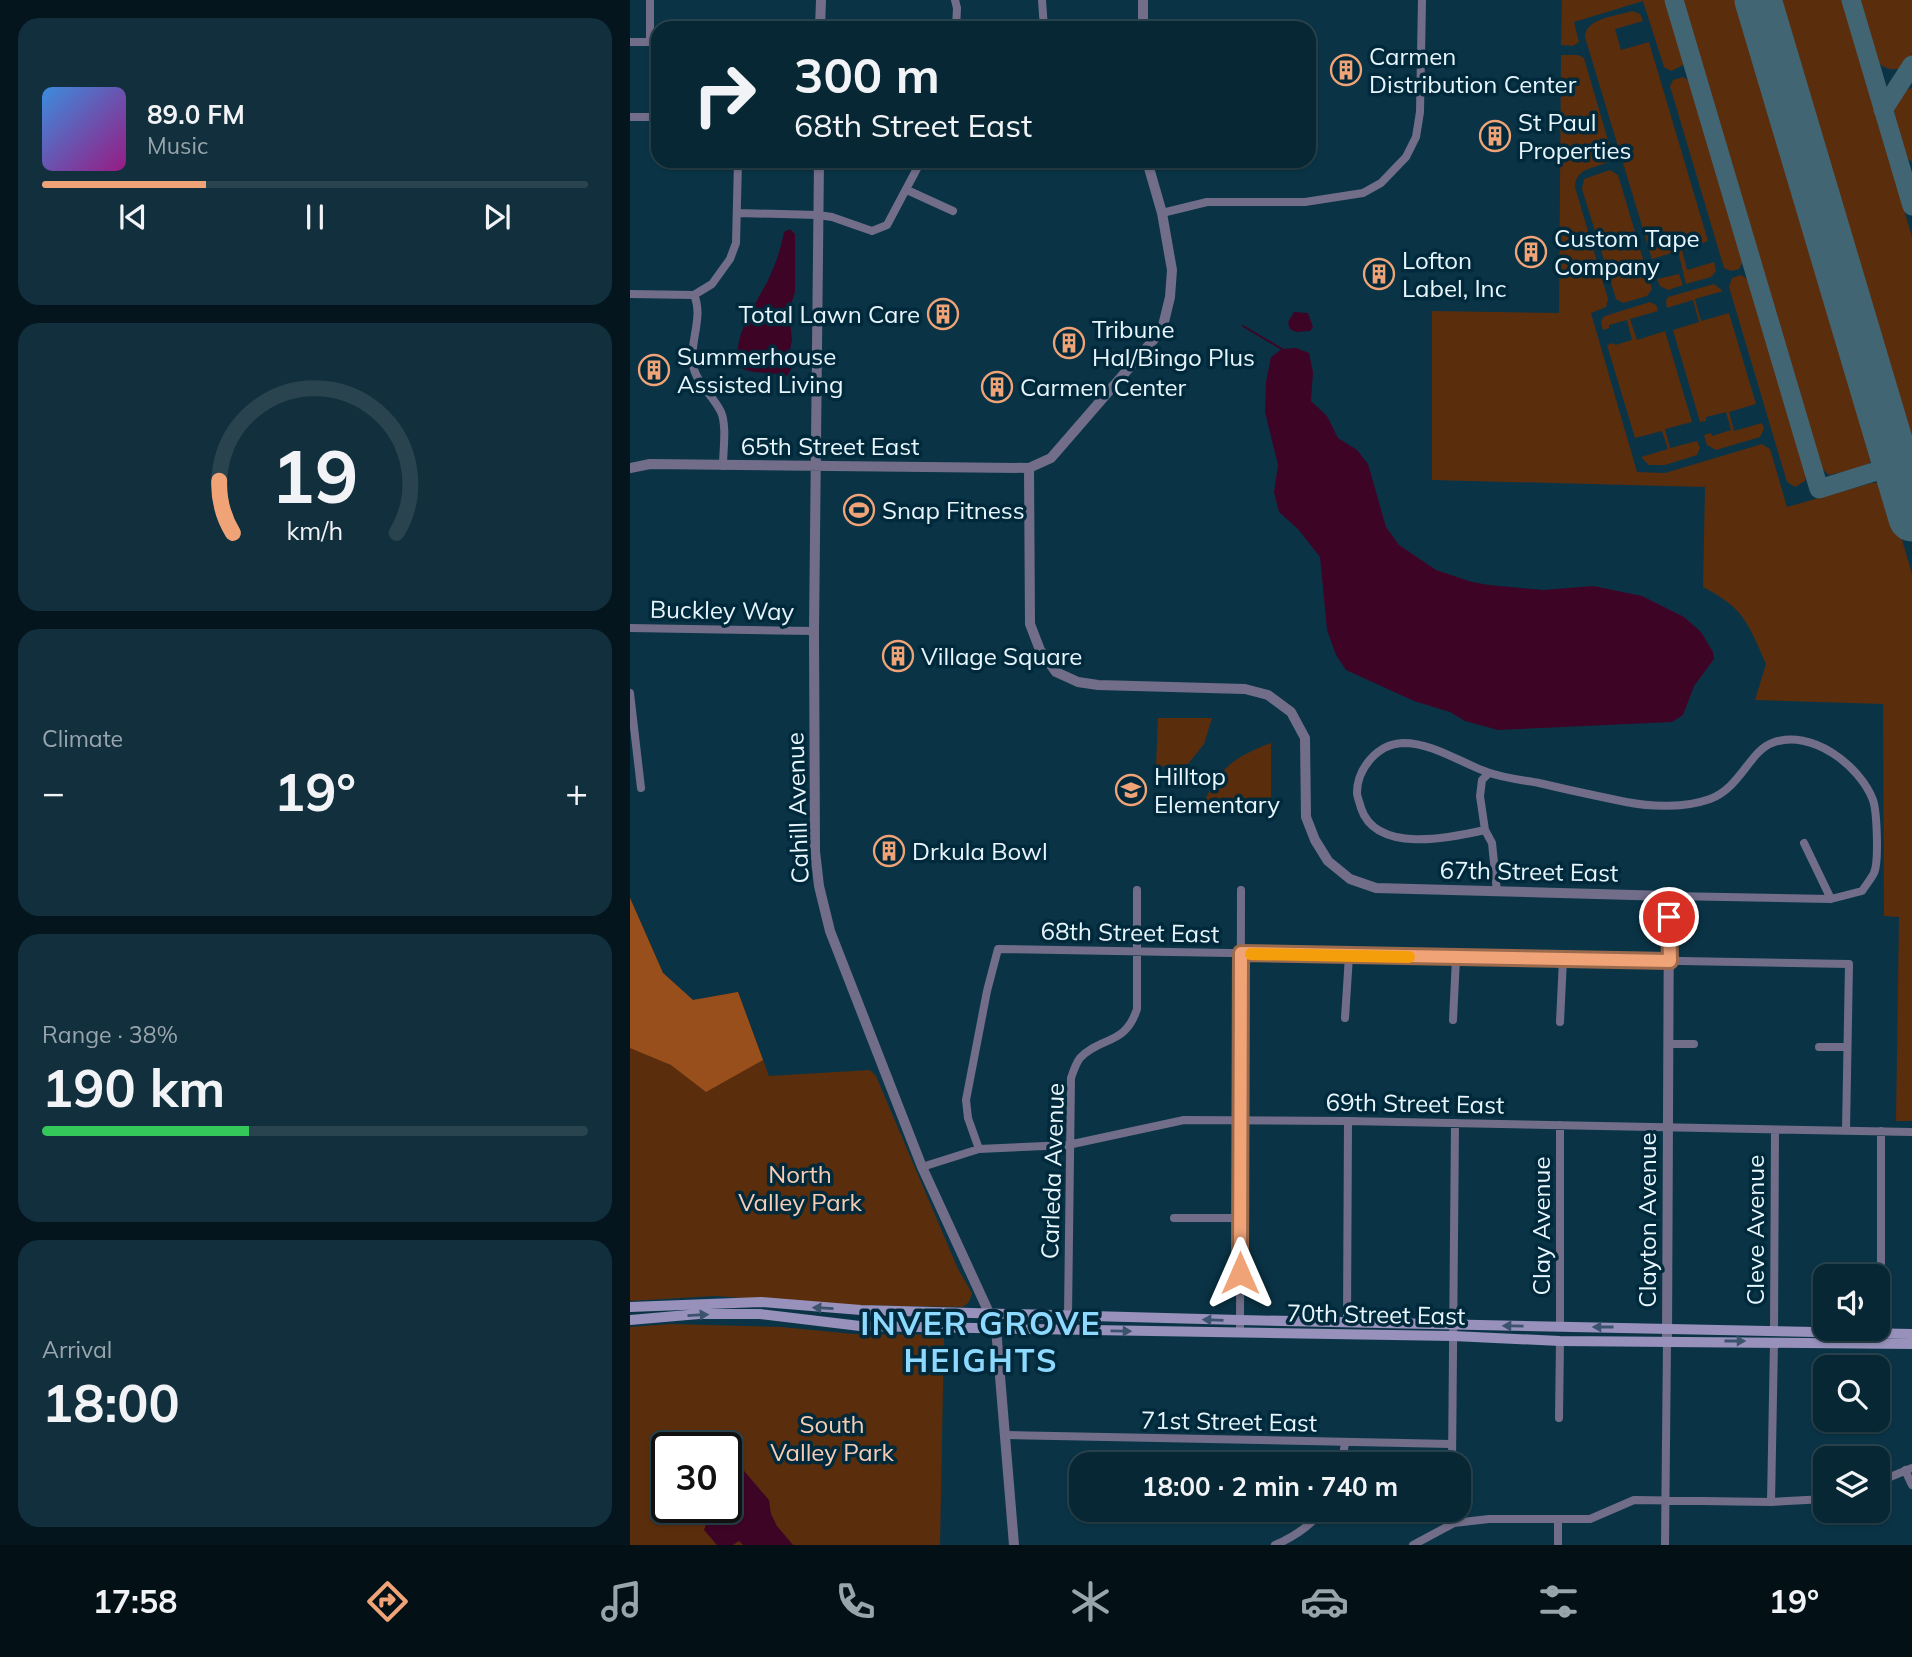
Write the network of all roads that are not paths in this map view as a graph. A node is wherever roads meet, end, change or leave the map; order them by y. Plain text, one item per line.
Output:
1 (650, 0) edge
2 (821, 0) edge
3 (955, 0) edge
4 (1042, 0) edge
5 (1143, 0) edge
6 (1422, 0) edge
7 (652, 21) edge
8 (820, 21) edge
9 (956, 21) edge
10 (1044, 21) edge
11 (1143, 21) edge
12 (630, 42) edge
13 (651, 42) edge
14 (630, 117) edge
15 (651, 117) edge
16 (738, 168) edge
17 (819, 168) edge
18 (918, 168) edge
19 (1149, 168) edge
20 (907, 190) junction
21 (953, 211) dead end
22 (737, 213) junction
23 (1162, 213) junction
24 (818, 215) junction
25 (630, 294) edge
26 (694, 295) junction
27 (723, 466) junction
28 (816, 467) junction
29 (630, 468) edge
30 (1029, 468) junction
31 (630, 628) edge
32 (814, 631) junction
33 (630, 693) edge
34 (1489, 773) junction
35 (641, 788) dead end
36 (1485, 830) junction
37 (1804, 843) dead end
38 (1137, 890) dead end
39 (1241, 890) dead end
40 (1497, 892) junction
41 (1669, 896) junction
42 (1831, 899) junction
43 (1138, 952) junction
44 (1241, 953) junction
45 (1349, 956) junction
46 (1456, 958) junction
47 (1563, 959) junction
48 (1670, 961) junction
49 (1345, 1018) dead end
50 (1453, 1020) dead end
51 (1560, 1022) dead end
52 (1670, 1044) junction
53 (1694, 1044) dead end
54 (1819, 1047) dead end
55 (1846, 1047) junction
56 (1240, 1119) junction
57 (1348, 1121) junction
58 (1455, 1123) junction
59 (1560, 1125) junction
60 (1668, 1126) junction
61 (1775, 1130) junction
62 (1846, 1130) junction
63 (1881, 1131) junction
64 (1912, 1132) edge
65 (1069, 1145) junction
66 (979, 1149) junction
67 (922, 1167) junction
68 (1174, 1218) dead end
69 (1240, 1218) junction
70 (1881, 1264) edge
71 (630, 1307) edge
72 (989, 1313) junction
73 (1068, 1315) junction
74 (630, 1320) edge
75 (1240, 1320) junction
76 (1347, 1322) junction
77 (1560, 1327) junction
78 (996, 1328) junction
79 (1667, 1328) junction
80 (1453, 1331) junction
81 (1240, 1333) junction
82 (1912, 1334) edge
83 (1774, 1336) junction
84 (1813, 1337) edge
85 (1890, 1337) edge
86 (1560, 1340) junction
87 (1890, 1340) edge
88 (1667, 1341) junction
89 (1912, 1344) edge
90 (1559, 1418) dead end
91 (1007, 1435) junction
92 (1345, 1442) junction
93 (1451, 1444) junction
94 (1344, 1452) edge
95 (1451, 1452) edge
96 (1908, 1469) edge
97 (1890, 1477) edge
98 (1912, 1485) edge
99 (1813, 1500) edge
100 (1666, 1501) junction
101 (1771, 1502) junction
102 (1558, 1520) junction
103 (1312, 1522) edge
104 (1454, 1523) joint
105 (1014, 1545) edge
106 (1275, 1545) edge
107 (1413, 1545) edge
108 (1558, 1545) edge
109 (1665, 1545) edge

1 - 7 street
2 - 8 street
3 - 9 street
4 - 10 street
5 - 11 street
6 - 23 street
12 - 13 street
14 - 15 street
16 - 22 street
17 - 24 street, Cahill Avenue
18 - 20 street
19 - 23 street
20 - 21 street
20 - 24 street
22 - 24 street
22 - 26 street
23 - 30 street
24 - 28 street, Cahill Avenue
25 - 26 street
26 - 27 street
27 - 28 street, 65th Street East
27 - 29 street, 65th Street East
28 - 30 street, 65th Street East
28 - 32 street, Cahill Avenue
30 - 40 street, 67th Street East
31 - 32 street, Buckley Way
32 - 67 street, Cahill Avenue
33 - 35 street
34 - 36 street
34 - 36 street
34 - 42 street, 67th Street East
36 - 40 street
37 - 42 street
38 - 43 street, Carleda Avenue
39 - 44 street
40 - 41 street, 67th Street East
41 - 42 street, 67th Street East
41 - 48 street, Clayton Avenue
43 - 44 street, 68th Street East
43 - 65 street, Carleda Avenue
43 - 66 street, 68th Street East
44 - 45 street, 68th Street East
44 - 56 street
45 - 46 street, 68th Street East
45 - 49 street
46 - 47 street, 68th Street East
46 - 50 street
47 - 48 street, 68th Street East
47 - 51 street
48 - 52 street, Clayton Avenue
48 - 55 street, 68th Street East
52 - 53 street
52 - 60 street, Clayton Avenue
54 - 55 street
55 - 62 street
56 - 57 street, 69th Street East
56 - 65 street, 69th Street East
56 - 69 street
57 - 58 street, 69th Street East
57 - 76 street
58 - 59 street, 69th Street East
58 - 80 street
59 - 60 street, 69th Street East
59 - 77 street, Clay Avenue
60 - 61 street, 69th Street East
60 - 79 street, Clayton Avenue
61 - 62 street, 69th Street East
61 - 83 street, Cleve Avenue
62 - 63 street, 69th Street East
63 - 64 street, 69th Street East
63 - 70 street
65 - 66 street, 69th Street East
65 - 73 street, Carleda Avenue
66 - 67 street, 69th Street East
67 - 72 street, Cahill Avenue
68 - 69 street
69 - 75 street
72 -> 71 main road, 70th Street East
72 - 73 main road, 70th Street East
72 - 78 street, Cahill Avenue
75 -> 73 main road, 70th Street East
74 -> 78 main road, 70th Street East
75 - 76 main road, 70th Street East
75 - 81 street
76 - 80 main road, 70th Street East
79 -> 77 main road, 70th Street East
77 -> 80 main road, 70th Street East
78 -> 81 main road, 70th Street East
78 - 91 street, Cahill Avenue
79 - 83 main road, 70th Street East
79 - 88 street, Clayton Avenue
80 - 81 main road, 70th Street East
80 - 86 main road, 70th Street East
80 - 93 street
82 - 85 main road, 70th Street East
83 - 84 main road, 70th Street East
88 -> 83 main road, 70th Street East
83 - 101 street, Cleve Avenue
86 - 88 main road, 70th Street East
86 - 90 street
87 - 89 main road, 70th Street East
88 - 100 street, Clayton Avenue
91 - 92 street, 71st Street East
91 - 105 street, Cahill Avenue
92 - 93 street, 71st Street East
92 - 94 street
93 - 95 street
96 - 97 street
96 - 98 street
99 - 101 street
100 - 101 street
100 - 102 street
100 - 109 street, Clayton Avenue
102 - 104 street
102 - 108 street
103 - 106 street
104 - 107 street

